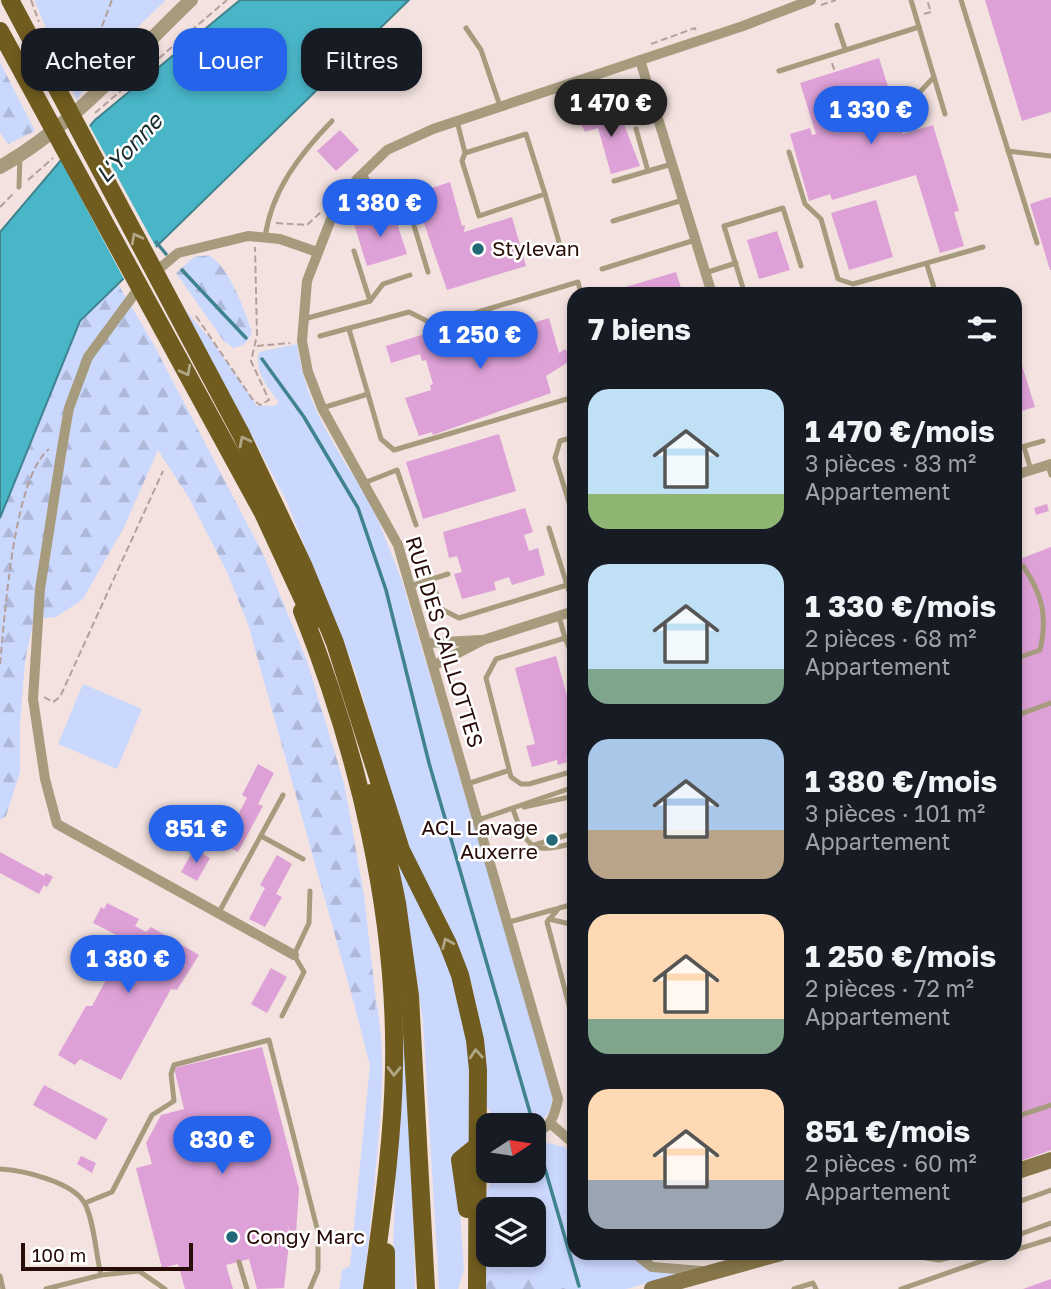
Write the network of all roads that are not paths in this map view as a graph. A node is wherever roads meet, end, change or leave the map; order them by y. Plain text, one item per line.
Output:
1 (13, 0) edge
2 (191, 0) edge
3 (811, 0) edge
4 (911, 0) edge
5 (961, 0) edge
6 (837, 25) dead end
7 (919, 26) junction
8 (467, 28) dead end
9 (1, 32) edge
10 (845, 50) junction
11 (640, 60) junction
12 (779, 71) dead end
13 (596, 74) junction
14 (934, 77) junction
15 (500, 107) junction
16 (945, 114) dead end
17 (921, 118) dead end
18 (633, 120) dead end
19 (332, 121) dead end
20 (457, 121) junction
21 (636, 129) dead end
22 (1008, 151) junction
23 (789, 152) dead end
24 (465, 153) junction
25 (20, 155) junction
26 (1051, 156) edge
27 (672, 164) junction
28 (0, 167) edge
29 (648, 171) junction
30 (364, 172) junction
31 (614, 181) dead end
32 (19, 187) dead end
33 (545, 194) junction
34 (405, 196) dead end
35 (683, 200) junction
36 (380, 212) dead end
37 (613, 221) dead end
38 (265, 238) junction
39 (695, 240) junction
40 (1037, 243) dead end
41 (983, 247) dead end
42 (354, 251) dead end
43 (317, 252) junction
44 (563, 256) dead end
45 (736, 263) junction
46 (927, 265) junction
47 (801, 266) dead end
48 (602, 269) dead end
49 (428, 272) dead end
50 (705, 273) junction
51 (410, 275) dead end
52 (579, 287) edge
53 (710, 287) edge
54 (743, 287) edge
55 (934, 287) edge
56 (370, 301) junction
57 (304, 319) junction
58 (349, 329) junction
59 (320, 336) dead end
60 (368, 394) junction
61 (567, 399) edge
62 (322, 408) junction
63 (567, 439) edge
64 (1043, 441) dead end
65 (1024, 447) joint
66 (1050, 468) edge
67 (1031, 470) junction
68 (1022, 473) edge
69 (364, 482) junction
70 (567, 496) edge
71 (263, 513) junction
72 (416, 525) dead end
73 (549, 528) dead end
74 (1022, 566) edge
75 (448, 574) dead end
76 (432, 579) junction
77 (567, 585) joint
78 (410, 586) junction
79 (567, 612) edge
80 (558, 616) junction
81 (565, 638) junction
82 (483, 640) junction
83 (426, 643) junction
84 (567, 643) edge
85 (1022, 656) edge
86 (433, 666) junction
87 (1051, 703) edge
88 (1022, 713) edge
89 (369, 750) junction
90 (507, 771) junction
91 (567, 773) edge
92 (467, 784) junction
93 (567, 789) edge
94 (283, 795) dead end
95 (567, 798) edge
96 (521, 807) junction
97 (513, 809) junction
98 (477, 820) junction
99 (567, 835) edge
100 (261, 836) junction
101 (383, 840) junction
102 (567, 844) edge
103 (531, 846) junction
104 (303, 859) dead end
105 (310, 891) dead end
106 (567, 906) edge
107 (559, 908) junction
108 (218, 914) junction
109 (549, 919) junction
110 (506, 923) junction
111 (567, 923) edge
112 (294, 955) junction
113 (567, 1000) edge
114 (282, 1016) dead end
115 (478, 1101) junction
116 (1051, 1105) edge
117 (479, 1113) edge
118 (484, 1113) edge
119 (1022, 1115) edge
120 (550, 1123) junction
121 (546, 1126) edge
122 (567, 1138) edge
123 (476, 1149) edge
124 (1051, 1160) edge
125 (0, 1169) edge
126 (1022, 1170) edge
127 (476, 1183) edge
128 (1051, 1190) edge
129 (385, 1193) junction
130 (1022, 1200) edge
131 (85, 1203) junction
132 (1051, 1223) edge
133 (1022, 1233) edge
134 (1051, 1239) edge
135 (1022, 1248) edge
136 (643, 1260) edge
137 (760, 1260) edge
138 (761, 1260) edge
139 (985, 1260) edge
140 (239, 1262) dead end
141 (715, 1272) junction
142 (101, 1275) junction
143 (0, 1276) edge
144 (3, 1289) edge
145 (46, 1289) edge
146 (164, 1289) edge
147 (247, 1289) edge
148 (310, 1289) edge
149 (372, 1289) edge
150 (386, 1289) edge
151 (426, 1289) edge
152 (464, 1289) edge
153 (477, 1289) edge
154 (652, 1289) edge
155 (683, 1289) edge
156 (794, 1289) edge
157 (816, 1289) edge
158 (901, 1289) edge

89 -> 1 main road
2 - 25 street
3 - 11 street, RUE DES CAILLOTTES
4 - 7 lane
5 - 22 lane
6 - 10 lane
7 - 10 lane
7 - 14 lane
8 - 15 lane
9 -> 71 main road
10 - 12 lane
11 - 13 street, RUE DES CAILLOTTES
11 - 27 street
13 - 15 street, RUE DES CAILLOTTES
13 - 18 lane
14 - 16 lane
14 - 17 lane
15 - 20 street, RUE DES CAILLOTTES
19 - 38 lane
20 - 24 lane
20 - 30 street, RUE DES CAILLOTTES
21 - 29 lane
22 - 26 lane
22 - 40 lane
23 - 46 lane
24 - 33 lane
24 - 33 lane
25 - 28 street
25 - 32 lane
27 - 29 lane
27 - 35 street
29 - 31 lane
30 - 36 lane
30 - 43 street, RUE DES CAILLOTTES
33 - 44 lane
34 - 49 lane
35 - 37 lane
35 - 39 street
38 - 43 street
38 - 108 street
39 - 48 lane
39 - 50 street
41 - 46 lane
42 - 56 lane
43 - 57 street, RUE DES CAILLOTTES
45 - 47 lane
45 - 50 lane
45 - 54 lane
46 - 55 lane
50 - 53 street
51 - 56 lane
52 - 58 lane
56 - 57 lane
57 - 62 street, RUE DES CAILLOTTES
58 - 59 lane
58 - 60 lane
60 - 61 lane
60 - 62 lane
62 - 69 street, RUE DES CAILLOTTES
63 - 70 lane
64 - 65 lane
65 - 67 lane
66 - 67 street
67 - 68 street
69 - 72 lane
69 - 78 street, RUE DES CAILLOTTES
71 - 101 main road
71 -> 129 main road
73 - 77 lane
74 - 85 lane
75 - 76 lane
76 - 77 lane
76 - 78 lane
78 - 83 street, RUE DES CAILLOTTES
79 - 80 street
80 - 81 lane
80 - 82 street
81 - 84 lane
81 - 90 lane
82 - 83 street
82 - 86 street
83 - 86 street, RUE DES CAILLOTTES
86 - 92 street, RUE DES CAILLOTTES
87 - 88 lane
89 - 101 main road
115 -> 89 main road
90 - 91 lane
90 - 92 lane
92 - 98 street, RUE DES CAILLOTTES
93 - 96 lane
94 - 100 lane
95 - 96 lane
96 - 97 lane
97 - 98 lane
97 - 103 lane
98 - 110 street, RUE DES CAILLOTTES
99 - 103 lane
100 - 104 lane
100 - 108 lane
101 - 151 main road
102 - 103 lane
105 - 112 lane
106 - 107 lane
107 - 109 lane
107 - 110 lane
108 - 112 street
109 - 111 lane
109 - 113 lane
110 - 120 street, RUE DES CAILLOTTES
112 - 114 lane
115 - 117 main road
115 - 118 street
116 - 119 lane
120 - 121 street
120 - 122 street
123 - 152 main road
124 - 126 main road
125 - 131 lane
127 - 153 main road
128 - 130 lane
129 - 149 main road
129 - 150 main road
131 - 142 lane
131 - 148 lane
132 - 133 lane
134 - 135 lane
136 - 141 street
137 - 141 main road
138 - 155 main road
139 - 158 lane
140 - 147 lane
141 - 154 main road
142 - 145 lane
142 - 146 lane
143 - 144 lane
156 - 157 lane

